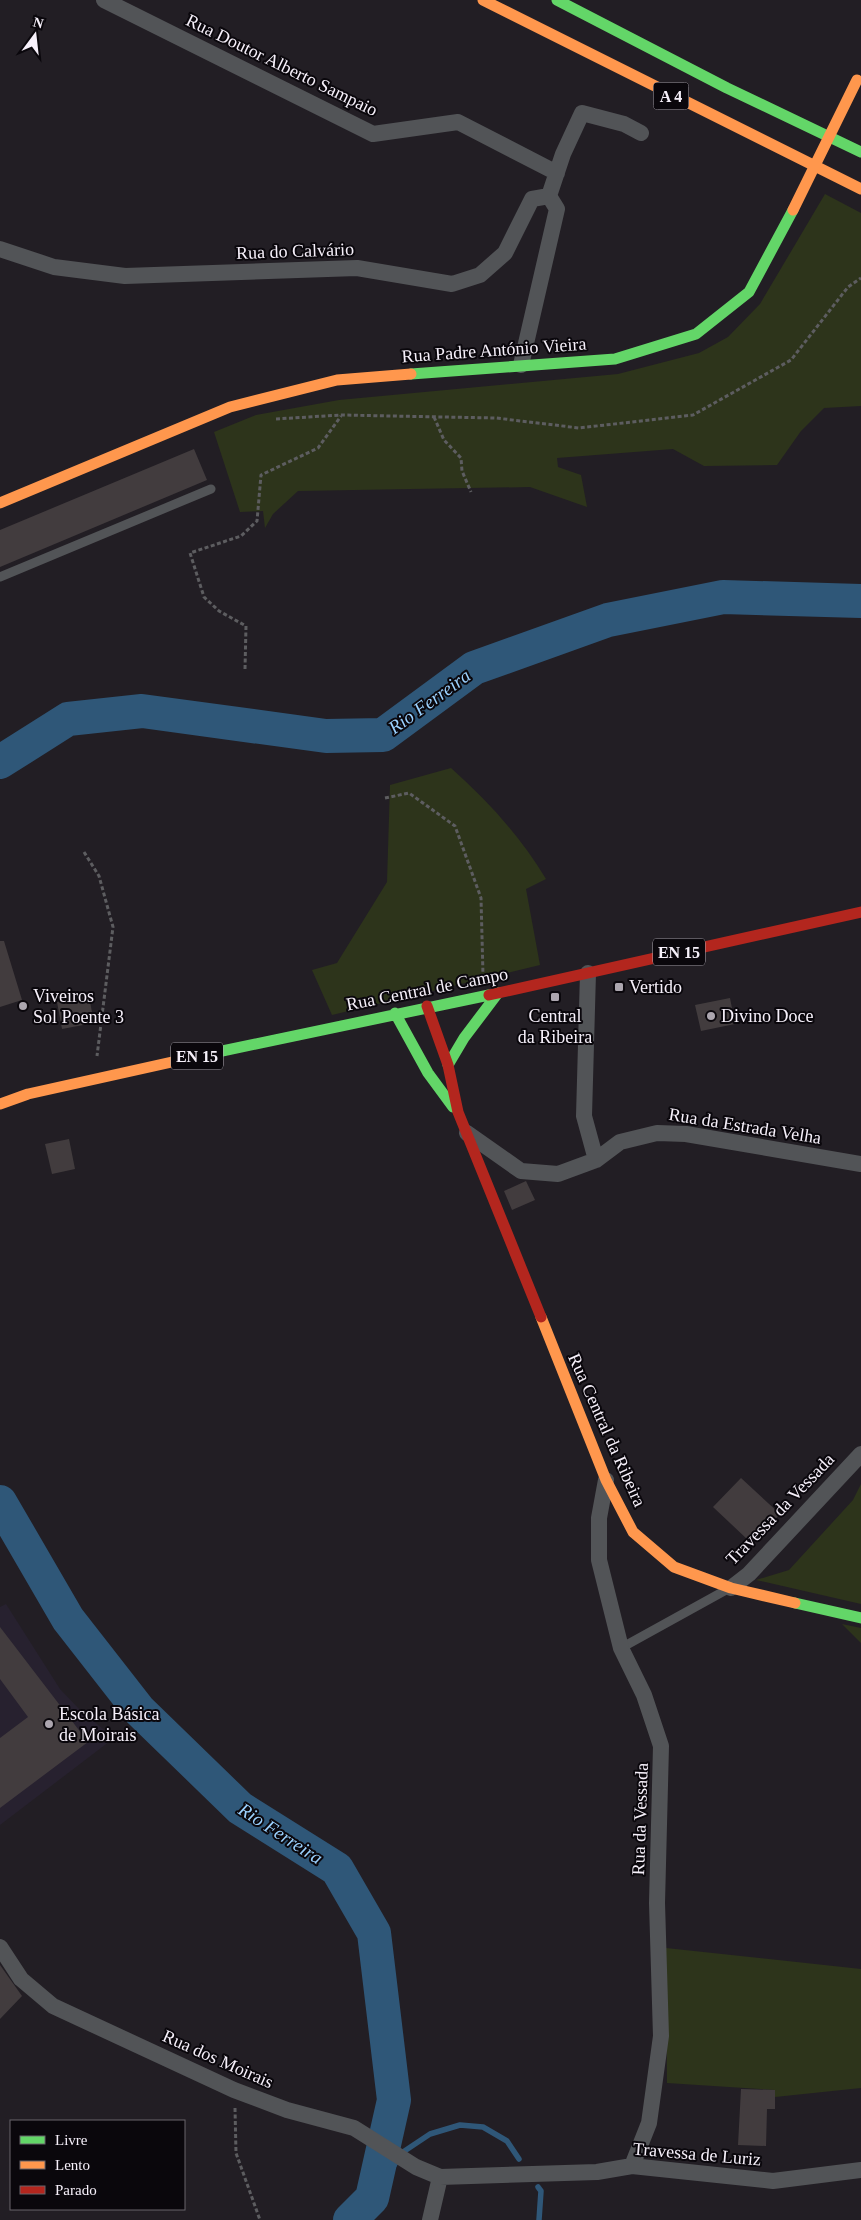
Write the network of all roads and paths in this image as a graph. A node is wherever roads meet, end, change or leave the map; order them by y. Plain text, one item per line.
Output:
1 (104, 0) edge
2 (482, 0) edge
3 (557, 0) edge
4 (859, 76) edge
5 (641, 133) dead end
6 (861, 152) edge
7 (557, 172) junction
8 (861, 189) edge
9 (550, 196) junction
10 (0, 249) edge
11 (861, 278) edge
12 (521, 365) junction
13 (341, 415) junction
14 (434, 417) junction
15 (268, 419) dead end
16 (211, 489) dead end
17 (471, 492) dead end
18 (0, 503) edge
19 (0, 577) edge
20 (245, 669) dead end
21 (385, 798) dead end
22 (84, 852) dead end
23 (861, 912) edge
24 (588, 973) junction
25 (498, 993) junction
26 (484, 996) junction
27 (428, 1006) junction
28 (395, 1013) junction
29 (448, 1065) junction
30 (94, 1079) junction
31 (0, 1104) edge
32 (458, 1112) junction
33 (465, 1132) junction
34 (596, 1160) junction
35 (861, 1164) edge
36 (861, 1454) edge
37 (606, 1480) junction
38 (731, 1588) junction
39 (861, 1618) edge
40 (620, 1648) junction
41 (0, 1947) edge
42 (234, 2090) junction
43 (632, 2166) junction
44 (861, 2170) edge
45 (440, 2176) junction
46 (260, 2220) edge
47 (430, 2220) edge

1 - 7 street, Rua Doutor Alberto Sampaio
2 - 8 main road, A 4
3 - 6 main road, A 4
4 - 12 main road, Rua Padre António Vieira, bridge
5 - 7 street
7 - 9 street
9 - 10 street, Rua do Calvário
9 - 12 street
11 - 14 path
12 - 18 main road, Rua Padre António Vieira
13 - 14 path
13 - 15 path
13 - 20 path
14 - 17 path
16 - 19 lane
21 - 26 path
22 - 30 path
23 - 24 main road, Rua Central de Campo / EN 15
24 - 25 main road, Rua Central de Campo / EN 15
24 - 34 street
25 - 26 main road, Rua Central de Campo / EN 15
25 - 29 main road
26 - 27 main road, Rua Central de Campo / EN 15
27 - 28 main road, Rua Central de Campo / EN 15
27 - 29 main road, Rua Central da Ribeira
28 - 30 main road, Rua Central de Campo / EN 15
28 - 32 main road, Rua Central da Ribeira
29 - 32 main road, Rua Central da Ribeira
30 - 31 main road, Rua Central de Campo / EN 15
32 - 33 main road, Rua Central da Ribeira
33 - 34 street, Rua da Estrada Velha
33 - 37 main road, Rua Central da Ribeira
34 - 35 street, Rua da Estrada Velha
36 - 38 street, Travessa da Vessada
37 - 38 main road, Rua Central da Ribeira
37 - 40 street, Rua da Vessada
38 - 39 main road, Rua Central da Ribeira
38 - 40 lane, Travessa da Vessada
40 - 43 street, Rua da Vessada
41 - 42 street, Rua dos Moirais
42 - 45 street, Rua dos Moirais
42 - 46 path
43 - 44 street, Travessa de Luriz
43 - 45 street, Travessa de Luriz
45 - 47 street

